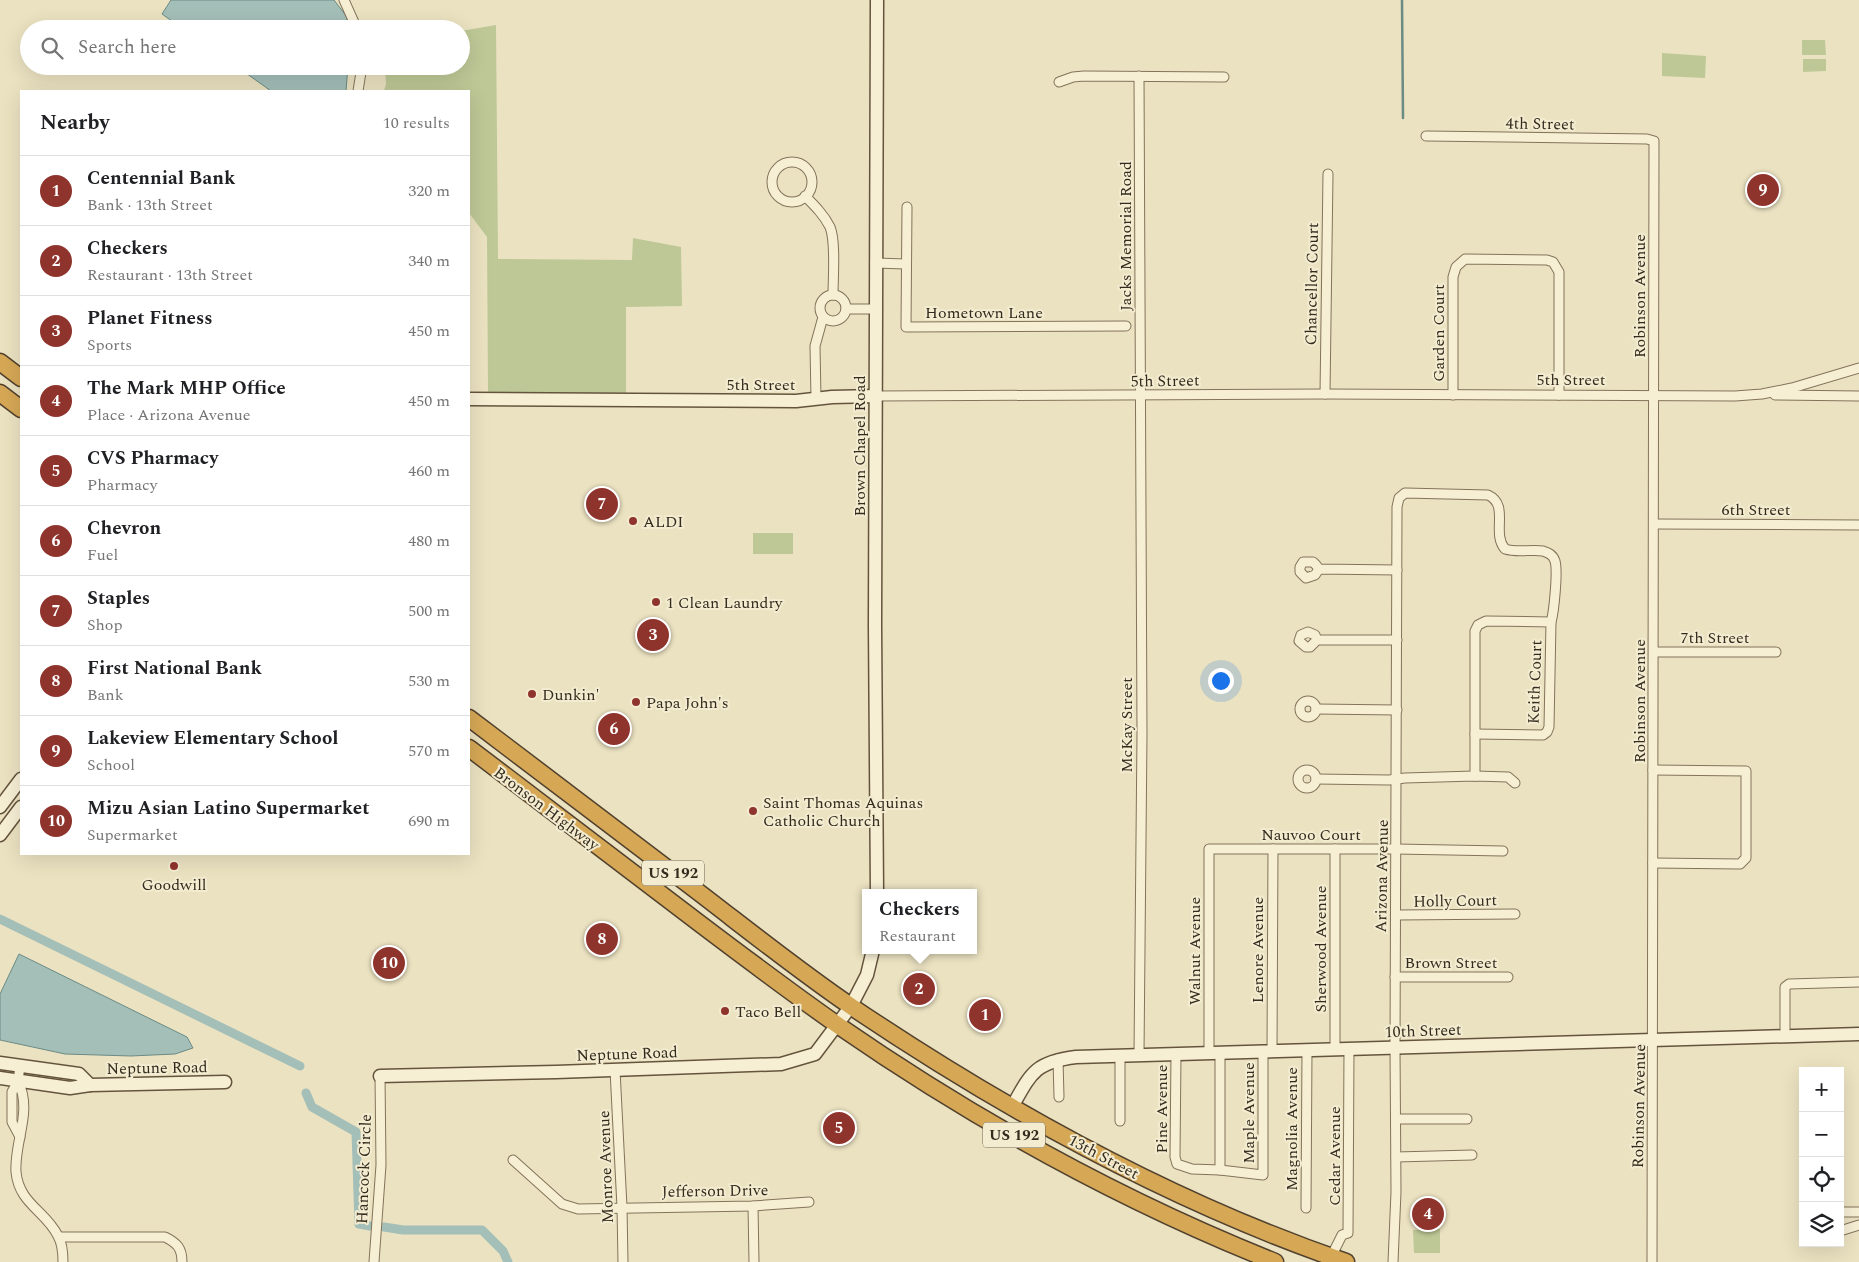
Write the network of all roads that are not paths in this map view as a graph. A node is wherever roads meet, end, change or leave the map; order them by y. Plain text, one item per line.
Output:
1 (344, 0) edge
2 (877, 0) edge
3 (353, 20) edge
4 (361, 75) edge
5 (1139, 76) junction
6 (1224, 77) dead end
7 (1059, 82) dead end
8 (358, 90) edge
9 (1426, 136) dead end
10 (1654, 141) joint
11 (1328, 174) dead end
12 (805, 196) junction
13 (907, 207) dead end
14 (875, 263) junction
15 (906, 264) junction
16 (833, 295) junction
17 (846, 309) junction
18 (875, 309) junction
19 (823, 317) junction
20 (1126, 326) dead end
21 (0, 362) edge
22 (1859, 368) edge
23 (20, 377) edge
24 (0, 393) edge
25 (1325, 394) junction
26 (1762, 394) junction
27 (1453, 395) junction
28 (1559, 395) junction
29 (1654, 395) junction
30 (876, 396) junction
31 (1141, 396) junction
32 (1859, 396) edge
33 (470, 399) edge
34 (816, 399) junction
35 (20, 408) edge
36 (1654, 524) junction
37 (1859, 525) edge
38 (1319, 570) dead end
39 (1397, 570) junction
40 (1551, 622) junction
41 (1317, 640) dead end
42 (1397, 640) junction
43 (1654, 652) junction
44 (1776, 652) dead end
45 (1316, 709) dead end
46 (1397, 710) junction
47 (470, 719) edge
48 (1475, 734) junction
49 (470, 749) edge
50 (488, 763) junction
51 (1653, 770) junction
52 (538, 771) junction
53 (1475, 776) junction
54 (1316, 779) dead end
55 (1397, 779) junction
56 (20, 780) edge
57 (1515, 783) dead end
58 (522, 789) junction
59 (0, 807) edge
60 (20, 808) edge
61 (605, 821) junction
62 (0, 835) edge
63 (1396, 848) junction
64 (1209, 849) joint
65 (1273, 849) junction
66 (1335, 849) junction
67 (1503, 851) dead end
68 (1653, 863) junction
69 (877, 889) edge
70 (1514, 914) dead end
71 (1396, 915) junction
72 (872, 954) edge
73 (1395, 977) junction
74 (1508, 977) dead end
75 (1859, 982) edge
76 (851, 1006) junction
77 (838, 1025) junction
78 (1859, 1034) edge
79 (1785, 1036) junction
80 (1654, 1040) junction
81 (1394, 1048) junction
82 (1334, 1049) junction
83 (1349, 1049) junction
84 (1307, 1050) junction
85 (1268, 1051) junction
86 (1215, 1053) junction
87 (1140, 1054) junction
88 (1176, 1054) junction
89 (1120, 1055) junction
90 (1058, 1059) junction
91 (0, 1063) edge
92 (20, 1066) junction
93 (615, 1070) junction
94 (380, 1076) joint
95 (0, 1078) edge
96 (18, 1081) junction
97 (226, 1082) dead end
98 (90, 1085) junction
99 (1059, 1096) dead end
100 (1012, 1107) junction
101 (1396, 1119) junction
102 (1467, 1119) dead end
103 (1120, 1121) dead end
104 (1472, 1156) dead end
105 (1396, 1158) junction
106 (513, 1160) dead end
107 (1220, 1170) junction
108 (809, 1202) dead end
109 (753, 1206) junction
110 (622, 1207) junction
111 (1306, 1208) dead end
112 (1844, 1212) edge
113 (1859, 1212) edge
114 (1859, 1225) edge
115 (1844, 1230) edge
116 (59, 1236) junction
117 (1338, 1259) edge
118 (63, 1262) edge
119 (182, 1262) edge
120 (374, 1262) edge
121 (622, 1262) edge
122 (754, 1262) edge
123 (1275, 1262) edge
124 (1393, 1262) edge
125 (1652, 1262) edge

1 - 3 street
2 - 14 street, Brown Chapel Road
4 - 8 street
5 - 6 street
5 - 7 street
5 - 31 street, Jacks Memorial Road
9 - 10 street, 4th Street
10 - 29 street, Robinson Avenue
11 - 25 street, Chancellor Court
12 - 12 street
12 - 16 street
13 - 15 street, Hometown Lane
14 - 15 street
14 - 18 street, Brown Chapel Road
15 - 20 street, Hometown Lane
16 - 17 street
16 - 19 street
17 - 18 street
17 - 19 street
18 - 30 street, Brown Chapel Road
19 - 34 street
21 - 23 highway
22 - 26 street, 5th Street
24 - 35 highway
25 - 27 street, 5th Street
25 - 31 street, 5th Street
26 - 29 street, 5th Street
26 - 32 street
27 - 28 street, 5th Street
27 - 28 street, Garden Court
28 - 29 street, 5th Street
29 - 36 street, Robinson Avenue
30 - 31 street, 5th Street
30 - 34 street, 5th Street
30 - 69 street, Brown Chapel Road
31 - 87 street, McKay Street
33 - 34 street, 5th Street
36 - 37 street, 6th Street
36 - 43 street, Robinson Avenue
38 - 39 street
39 - 40 street, Arizona Avenue
39 - 42 street, Arizona Avenue
40 - 48 street, Keith Court
40 - 48 street, Keith Court
41 - 42 street
42 - 46 street, Arizona Avenue
43 - 44 street, 7th Street
43 - 51 street, Robinson Avenue
45 - 46 street
46 - 55 street, Arizona Avenue
47 - 52 highway, Bronson Highway / US 192
48 - 53 street
49 - 50 highway, Bronson Highway / US 192
50 - 52 highway
50 - 58 highway, Bronson Highway / US 192
51 - 68 street, Robinson Avenue
51 - 68 street
52 - 61 highway, US 192
53 - 55 street
53 - 57 street
54 - 55 street
55 - 63 street, Arizona Avenue
56 - 59 street
58 - 61 highway
58 - 77 highway, Bronson Highway / US 192
60 - 62 street
61 - 76 highway, US 192
63 - 66 street, Nauvoo Court
63 - 67 street, Nauvoo Court
63 - 71 street, Arizona Avenue
64 - 65 street, Nauvoo Court
64 - 86 street, Walnut Avenue
65 - 66 street, Nauvoo Court
65 - 85 street, Lenore Avenue
66 - 82 street, Sherwood Avenue
68 - 80 street, Robinson Avenue
70 - 71 street, Holly Court
71 - 73 street, Arizona Avenue
72 - 76 street
73 - 74 street, Brown Street
73 - 81 street, Arizona Avenue
75 - 79 street
76 - 77 street, Neptune Road
76 - 100 highway, 13th Street / US 192
77 - 93 street, Neptune Road
77 - 123 highway, 13th Street / US 192
78 - 79 street, 10th Street
79 - 80 street, 10th Street
80 - 81 street, 10th Street
80 - 125 street, Robinson Avenue
81 - 83 street, 10th Street
81 - 101 street, Arizona Avenue
82 - 83 street, 10th Street
82 - 84 street, 10th Street
83 - 117 street, Cedar Avenue
84 - 85 street, 10th Street
84 - 111 street, Magnolia Avenue
85 - 86 street, 10th Street
85 - 107 street, Maple Avenue
86 - 88 street, 10th Street
86 - 107 street, Walnut Avenue
87 - 88 street, 10th Street
87 - 89 street, 10th Street
88 - 107 street, Pine Avenue
89 - 90 street, 10th Street
89 - 103 street
90 - 99 street
90 - 100 street, 10th Street
91 - 92 street, Neptune Road
92 - 96 street
92 - 98 street, Neptune Road
93 - 94 street, Neptune Road
93 - 110 street, Monroe Avenue
94 - 120 street, Hancock Circle
95 - 96 street, Neptune Road
96 - 98 street, Neptune Road
96 - 116 street
97 - 98 street, Neptune Road
100 - 117 highway, 13th Street / US 192
101 - 102 street
101 - 105 street, Arizona Avenue
104 - 105 street
105 - 124 street, Arizona Avenue
106 - 110 street, Jefferson Drive
108 - 109 street, Jefferson Drive
109 - 110 street, Jefferson Drive
109 - 122 street
110 - 121 street, Monroe Avenue
112 - 113 street
114 - 115 street
116 - 118 street
116 - 119 street

